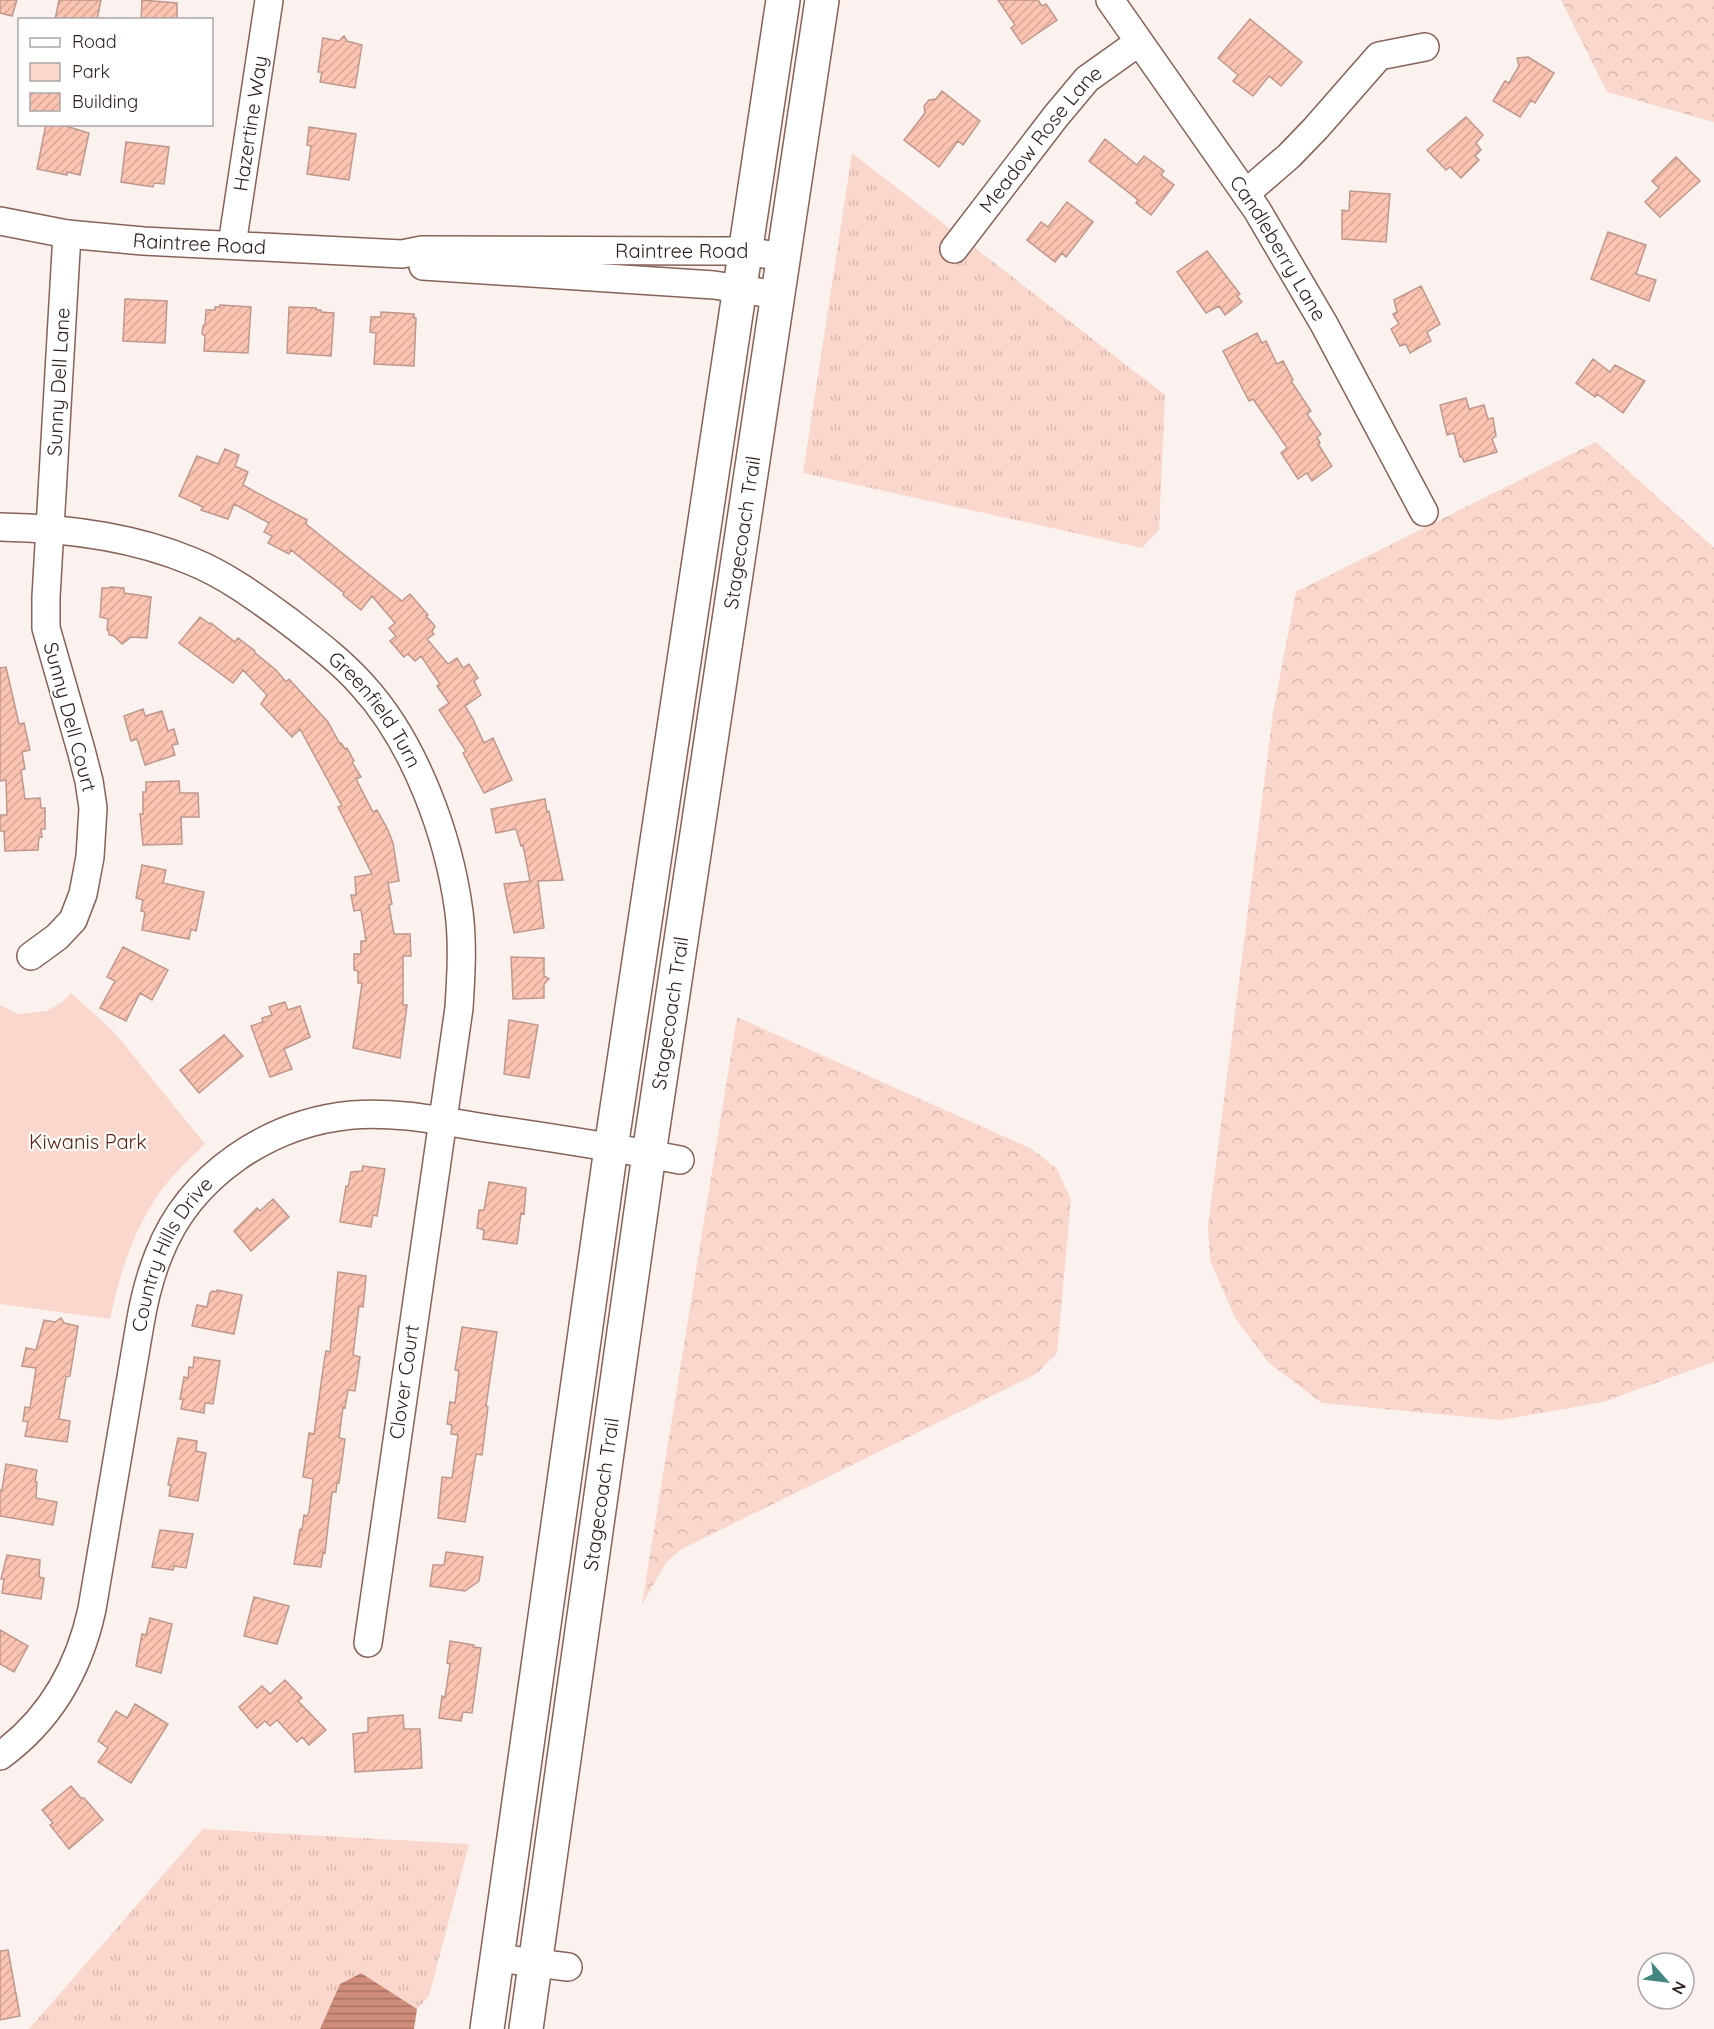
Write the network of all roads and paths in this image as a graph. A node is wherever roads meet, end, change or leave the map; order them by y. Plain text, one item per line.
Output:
1 (269, 0) edge
2 (783, 0) edge
3 (822, 0) edge
4 (1110, 0) edge
5 (1139, 42) junction
6 (1425, 47) dead end
7 (1246, 193) junction
8 (0, 221) edge
9 (67, 234) junction
10 (232, 245) junction
11 (954, 249) dead end
12 (745, 251) junction
13 (402, 254) junction
14 (783, 256) junction
15 (739, 290) junction
16 (777, 295) junction
17 (1424, 512) dead end
18 (0, 527) edge
19 (51, 528) junction
20 (31, 956) dead end
21 (442, 1122) junction
22 (611, 1148) junction
23 (665, 1157) junction
24 (368, 1642) dead end
25 (0, 1756) edge
26 (497, 1958) junction
27 (536, 1963) junction
28 (568, 1967) dead end
29 (487, 2029) edge
30 (526, 2029) edge

1 - 10 street, Hazertine Way
2 - 12 main road, Stagecoach Trail
3 - 14 main road, Stagecoach Trail
4 - 5 street, Candleberry Lane
5 - 7 street, Candleberry Lane
5 - 11 street, Meadow Rose Lane
6 - 7 street
7 - 17 street, Candleberry Lane
8 - 9 street, Raintree Road
9 - 10 street, Raintree Road
9 - 19 street, Sunny Dell Lane
10 - 13 street, Raintree Road
12 - 13 street, Raintree Road
12 - 14 street, Raintree Road
12 - 15 main road, Stagecoach Trail
13 - 15 street, Raintree Road
14 - 16 main road, Stagecoach Trail
15 - 16 street, Raintree Road
15 - 22 main road, Stagecoach Trail
16 - 23 main road, Stagecoach Trail
18 - 19 street, Greenfield Turn
19 - 20 street, Sunny Dell Court
19 - 21 street, Greenfield Turn
21 - 22 street, Country Hills Drive
21 - 24 street, Clover Court
21 - 25 street, Country Hills Drive
22 - 23 street, Country Hills Drive
22 - 26 main road, Stagecoach Trail
23 - 27 main road, Stagecoach Trail
26 - 27 street
26 - 29 main road, Stagecoach Trail
27 - 28 street
27 - 30 main road, Stagecoach Trail

